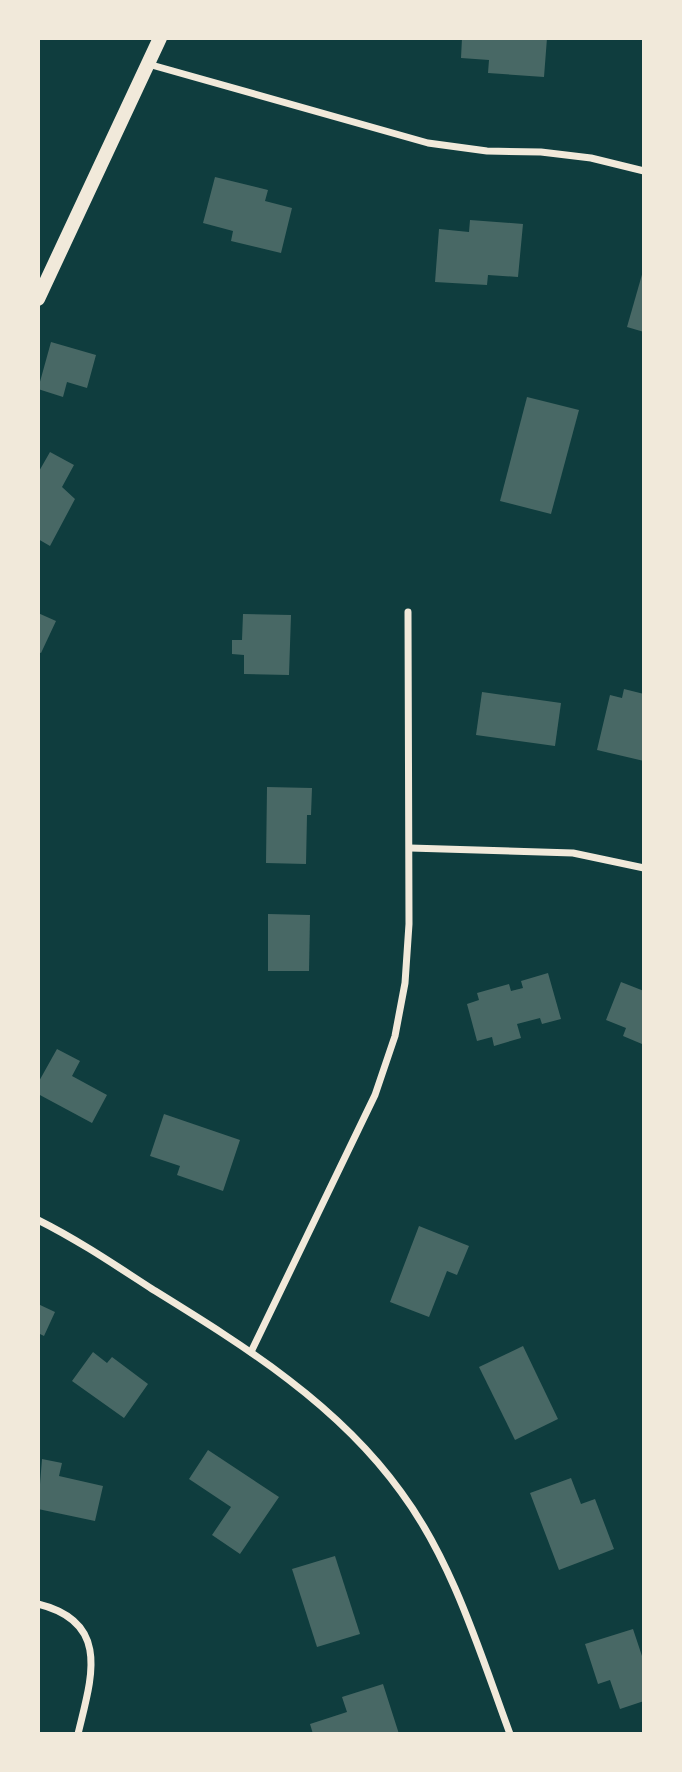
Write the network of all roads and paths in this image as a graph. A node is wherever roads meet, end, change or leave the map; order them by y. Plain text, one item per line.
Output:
1 (160, 38) edge
2 (148, 64) junction
3 (643, 171) edge
4 (38, 299) edge
5 (408, 612) dead end
6 (410, 848) junction
7 (643, 868) edge
8 (38, 1220) edge
9 (251, 1352) junction
10 (38, 1604) edge
11 (78, 1734) edge
12 (510, 1734) edge

1 - 2 main road
2 - 3 street
2 - 4 main road
5 - 6 street
6 - 7 street
6 - 9 street
8 - 9 street
9 - 12 street
10 - 11 street

